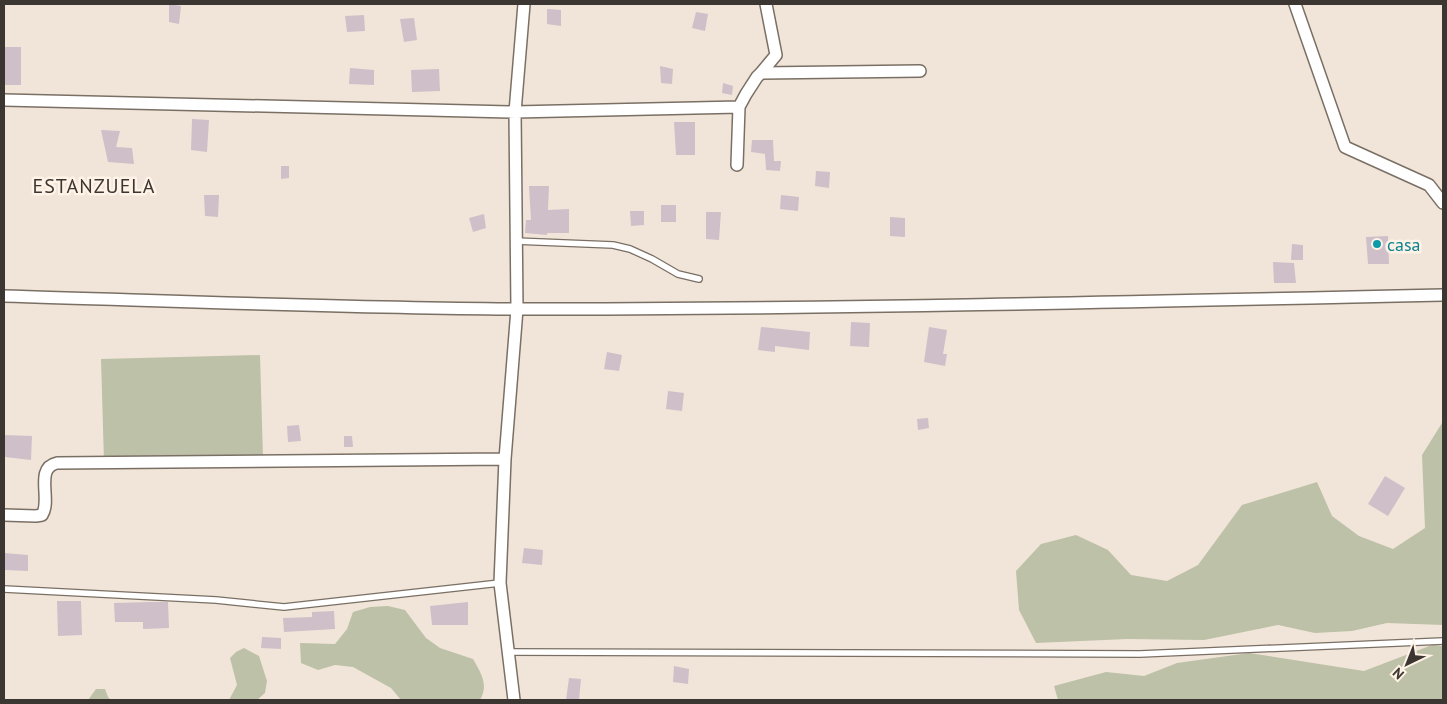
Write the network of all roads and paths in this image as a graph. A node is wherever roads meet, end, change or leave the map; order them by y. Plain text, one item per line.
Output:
1 (524, 4) edge
2 (766, 4) edge
3 (1295, 4) edge
4 (920, 71) dead end
5 (761, 74) junction
6 (4, 100) edge
7 (739, 107) junction
8 (515, 112) junction
9 (737, 165) dead end
10 (1443, 203) edge
11 (515, 241) junction
12 (699, 278) dead end
13 (1443, 295) edge
14 (4, 296) edge
15 (517, 308) junction
16 (505, 459) junction
17 (4, 515) edge
18 (500, 583) junction
19 (4, 589) edge
20 (1443, 641) edge
21 (508, 652) junction
22 (514, 700) edge

1 - 8 street
2 - 5 street
3 - 10 street
4 - 5 street
5 - 7 street
6 - 8 street
7 - 8 street
7 - 9 street
8 - 11 street
11 - 12 lane
11 - 15 street
13 - 15 street
14 - 15 street
15 - 16 street
16 - 17 street
16 - 18 street
18 - 19 lane
18 - 21 street
20 - 21 lane
21 - 22 street

